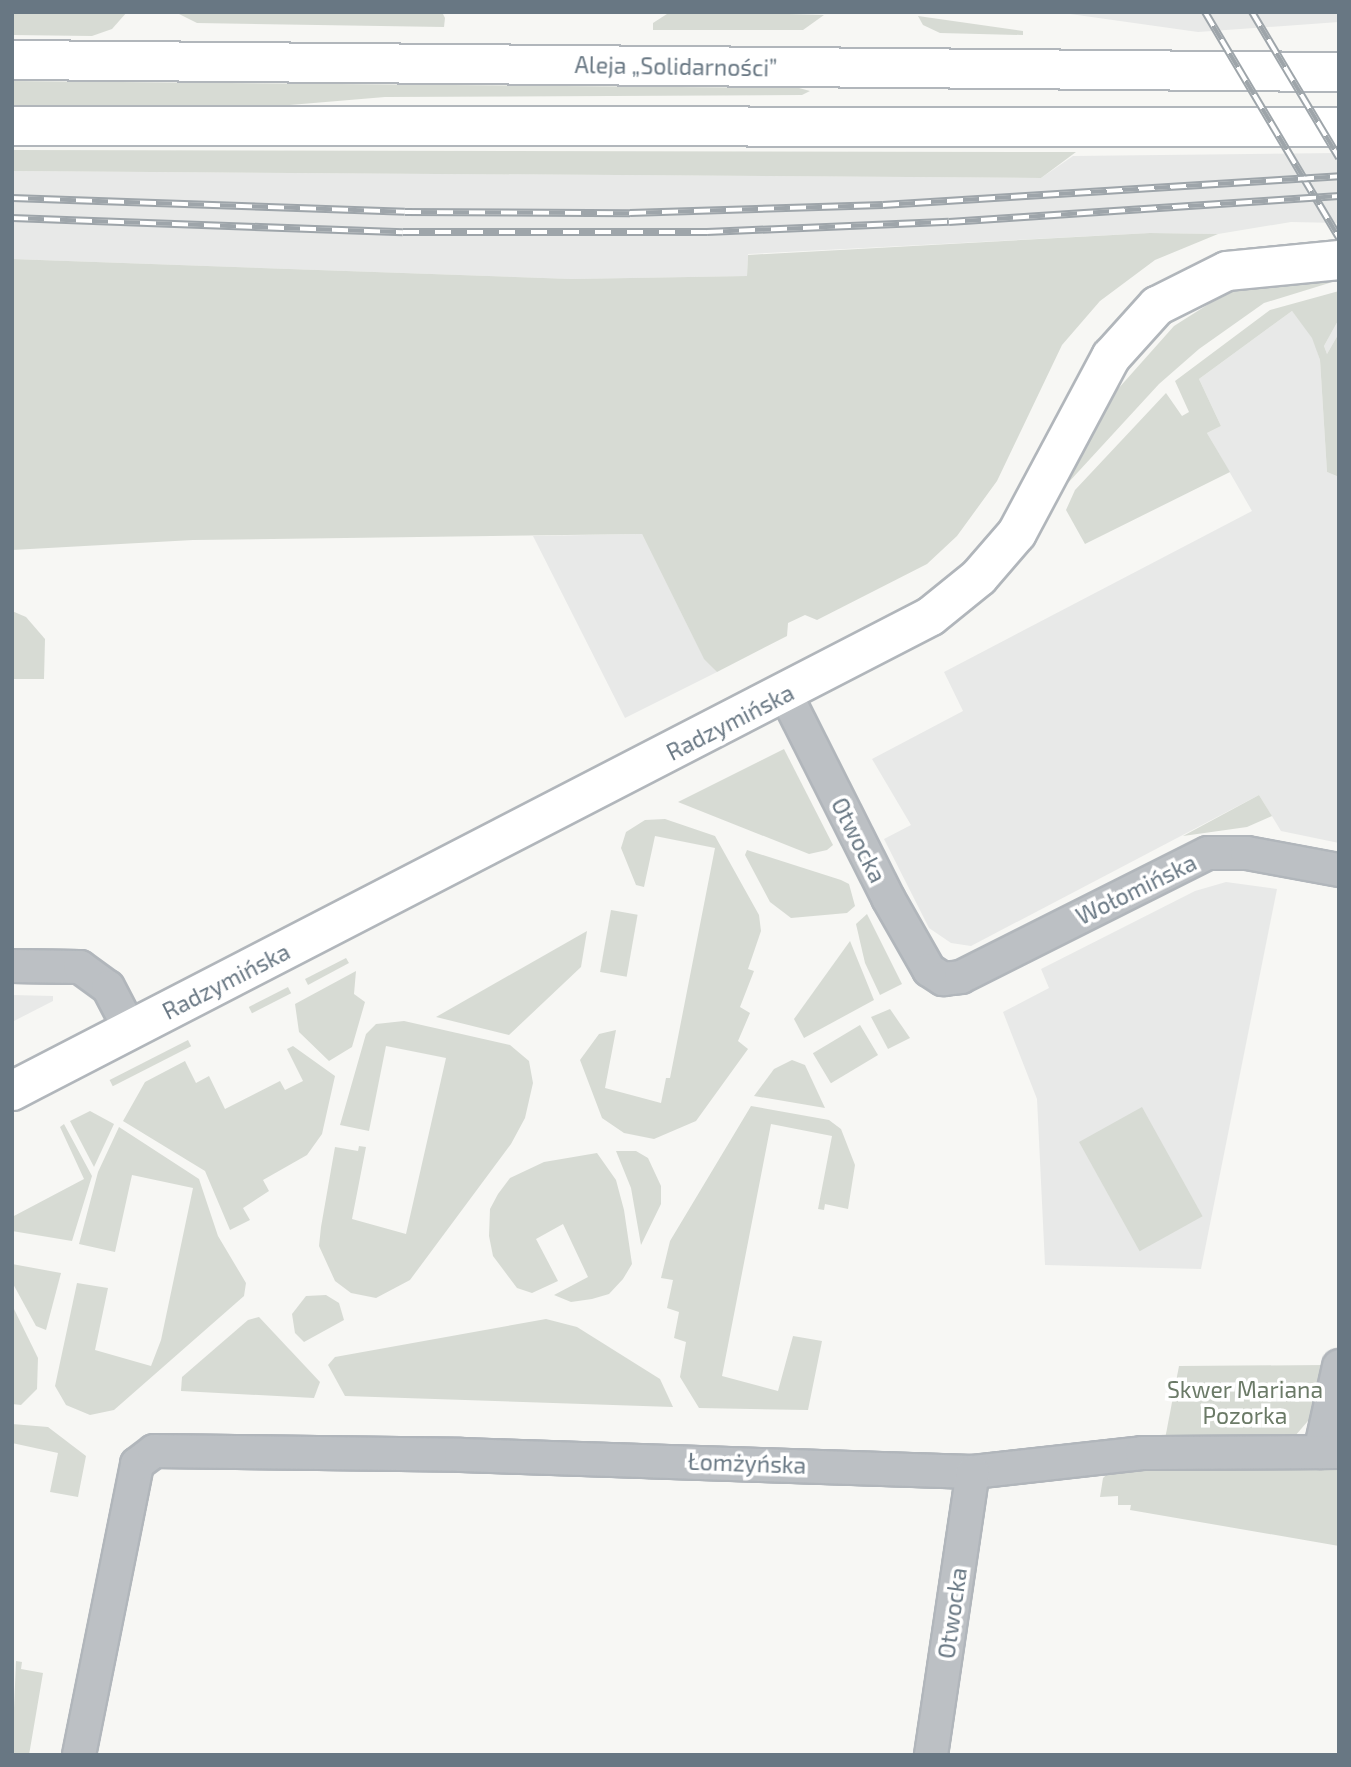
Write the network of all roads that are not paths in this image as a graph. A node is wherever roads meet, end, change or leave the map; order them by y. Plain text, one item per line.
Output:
1 (12, 60) edge
2 (1339, 72) edge
3 (12, 126) edge
4 (1339, 127) edge
5 (1339, 260) edge
6 (785, 693) junction
7 (1339, 870) edge
8 (12, 966) edge
9 (943, 979) joint
10 (131, 1031) junction
11 (12, 1091) edge
12 (1339, 1366) edge
13 (1329, 1452) edge
14 (973, 1472) junction
15 (79, 1755) edge
16 (931, 1755) edge

1 - 2 main road, Aleja „Solidarności”
3 - 4 main road
5 - 6 main road, Radzymińska
6 - 9 street, Otwocka
6 - 10 main road, Radzymińska
7 - 9 street, Wołomińska
8 - 10 street
10 - 11 main road, Radzymińska
12 - 13 street
13 - 14 street, Łomżyńska
14 - 15 street, Łomżyńska
14 - 16 street, Otwocka

